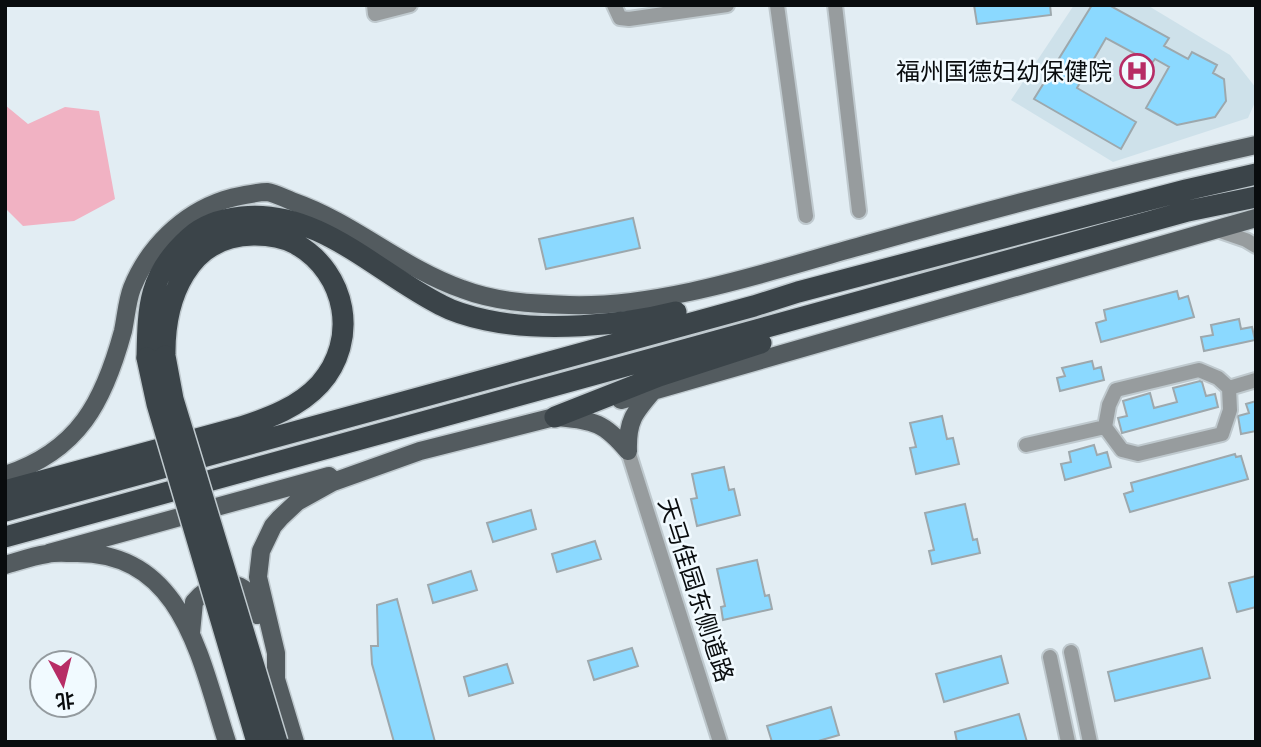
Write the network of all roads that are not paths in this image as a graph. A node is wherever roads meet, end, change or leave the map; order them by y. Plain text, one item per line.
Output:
1 (374, 5) edge
2 (410, 5) edge
3 (614, 5) edge
4 (727, 5) edge
5 (778, 5) edge
6 (835, 5) edge
7 (1256, 145) edge
8 (1256, 174) edge
9 (1256, 197) edge
10 (859, 211) dead end
11 (806, 216) dead end
12 (1256, 218) edge
13 (1214, 229) junction
14 (1096, 236) junction
15 (1256, 246) edge
16 (689, 291) junction
17 (753, 300) junction
18 (581, 324) junction
19 (156, 357) junction
20 (1256, 380) edge
21 (656, 383) junction
22 (1229, 388) junction
23 (157, 404) junction
24 (555, 416) junction
25 (1105, 427) junction
26 (1026, 445) dead end
27 (420, 451) junction
28 (628, 451) junction
29 (7, 486) edge
30 (5, 511) edge
31 (5, 537) edge
32 (49, 553) junction
33 (5, 565) edge
34 (191, 633) junction
35 (1071, 652) dead end
36 (1050, 657) dead end
37 (276, 679) junction
38 (227, 742) edge
39 (244, 742) edge
40 (257, 742) edge
41 (277, 742) edge
42 (295, 742) edge
43 (720, 742) edge
44 (1068, 742) edge
45 (1090, 742) edge

1 - 2 street
3 - 4 street
5 - 11 street
6 - 10 street
7 - 16 main road
8 - 17 highway
9 - 14 highway
12 - 13 main road
13 - 15 street
13 - 21 main road
14 - 21 highway
14 - 31 highway
16 - 18 main road
16 - 29 main road
17 - 18 highway
17 - 30 highway
18 - 19 highway
19 - 23 highway, bridge
19 - 29 highway
19 - 41 highway, bridge
20 - 22 street
21 - 24 highway
21 - 28 main road
22 - 25 street
22 - 25 street
23 - 39 highway, bridge
23 - 40 highway, bridge
24 - 27 main road
24 - 28 main road
25 - 26 street
27 - 32 main road
27 - 37 main road
28 - 43 street, 天马佳园东侧道路
32 - 33 main road
32 - 34 main road
34 - 37 main road
34 - 38 main road
35 - 45 street
36 - 44 street
37 - 42 main road

